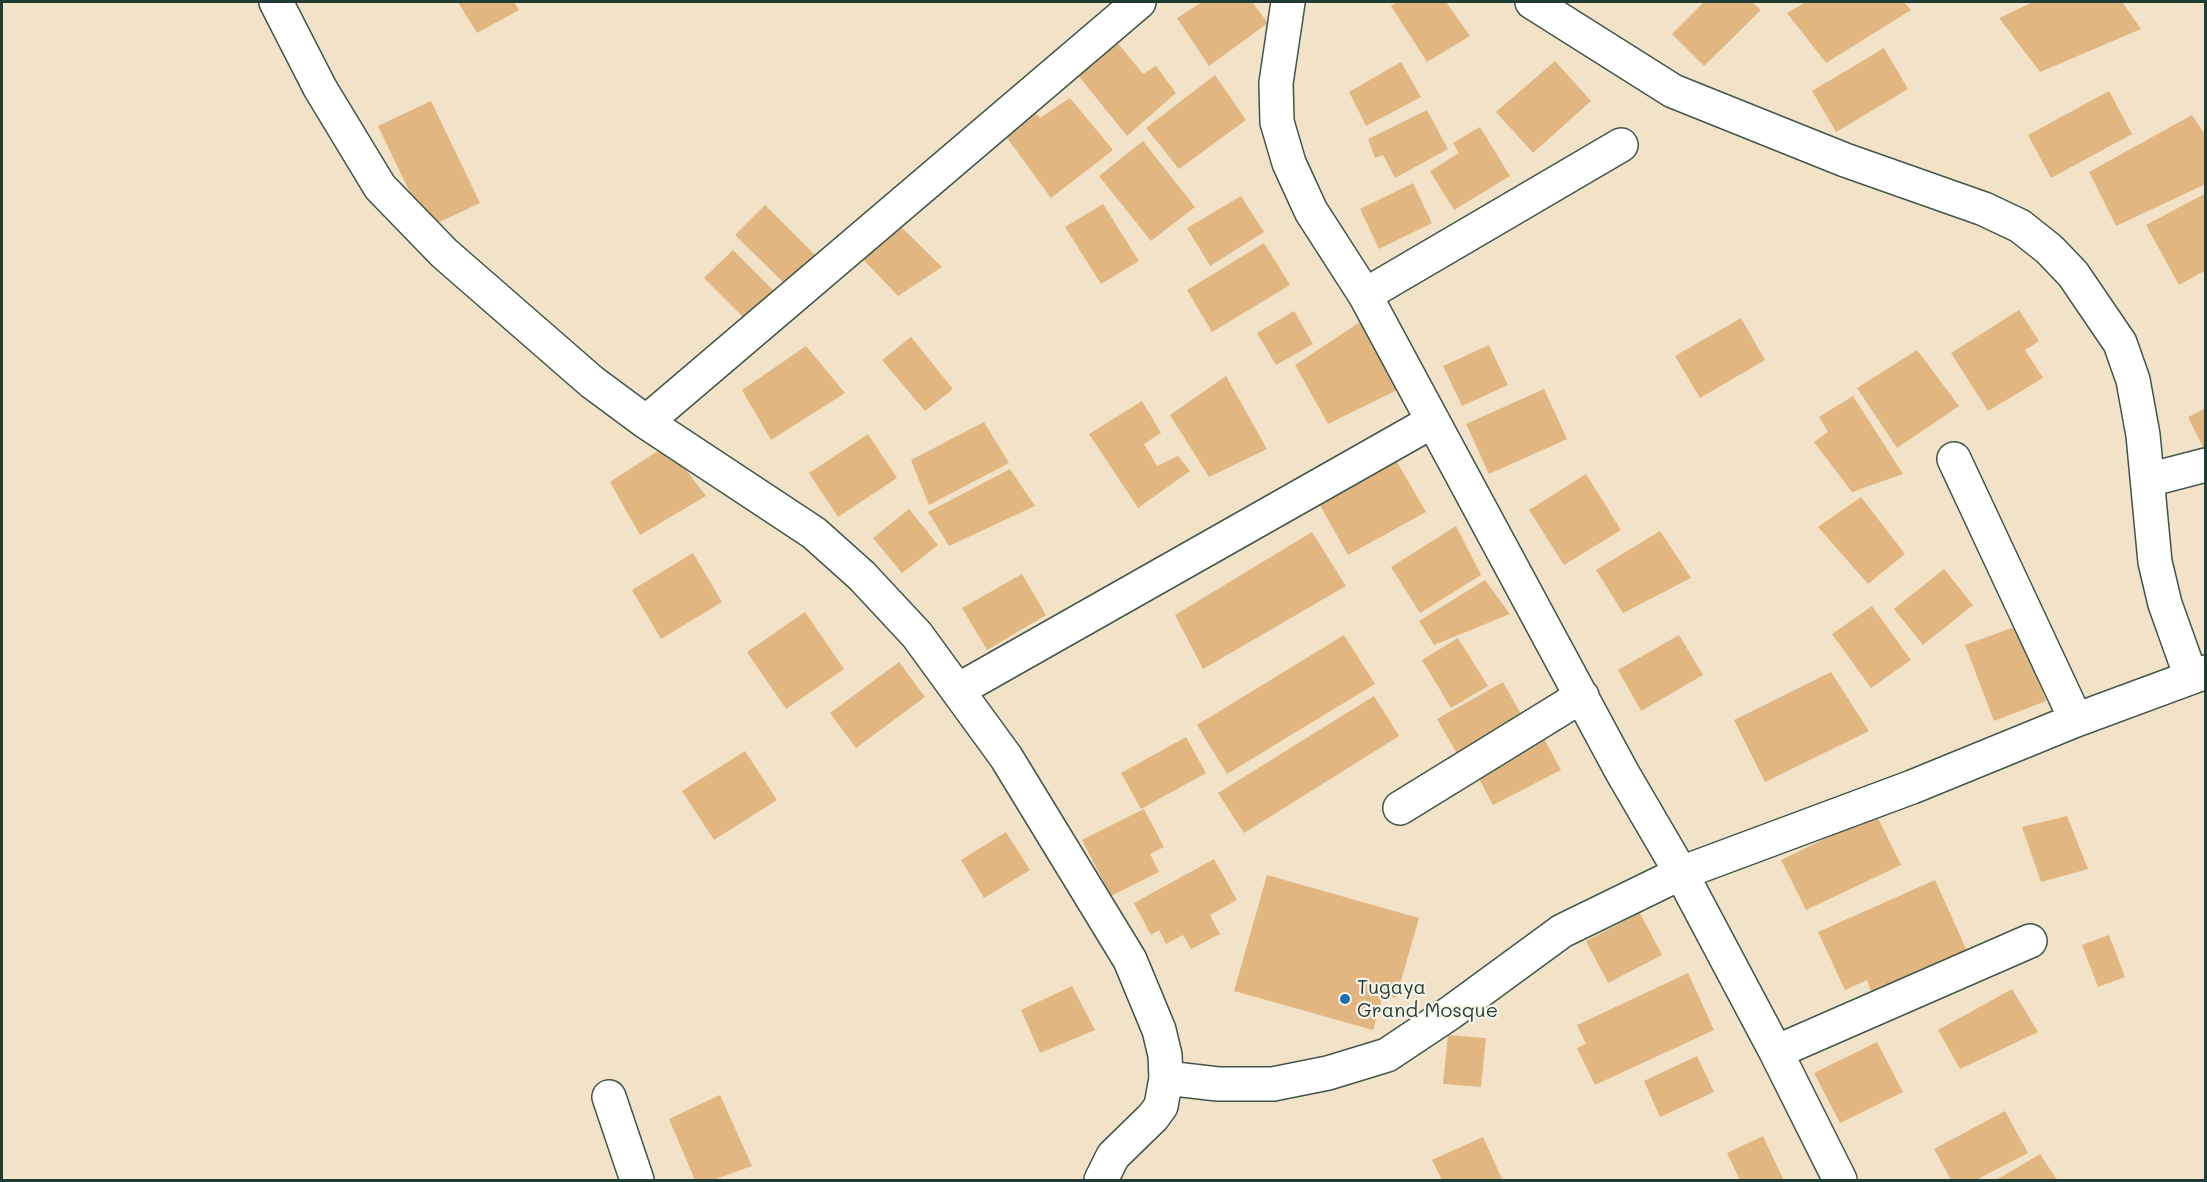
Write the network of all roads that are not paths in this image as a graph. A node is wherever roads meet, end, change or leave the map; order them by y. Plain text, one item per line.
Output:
1 (276, 2) edge
2 (1139, 2) edge
3 (1288, 2) edge
4 (1532, 2) edge
5 (1621, 145) dead end
6 (1365, 295) junction
7 (1433, 421) junction
8 (646, 422) junction
9 (1954, 459) dead end
10 (2205, 465) edge
11 (2148, 480) junction
12 (2198, 674) edge
13 (958, 690) junction
14 (1582, 696) junction
15 (2076, 720) junction
16 (1400, 808) dead end
17 (1681, 873) junction
18 (2030, 941) dead end
19 (1776, 1052) junction
20 (1166, 1078) junction
21 (609, 1098) dead end
22 (637, 1180) edge
23 (1101, 1180) edge
24 (1840, 1180) edge

1 - 8 street
2 - 8 street
3 - 6 street
4 - 11 street
5 - 6 street
6 - 7 street
7 - 13 street
7 - 14 street
8 - 13 street
9 - 15 street
10 - 11 street
11 - 12 street
12 - 15 street
13 - 20 street
14 - 16 street
14 - 17 street
15 - 17 street
17 - 19 street
17 - 20 street
18 - 19 street
19 - 24 street
20 - 23 street
21 - 22 street

